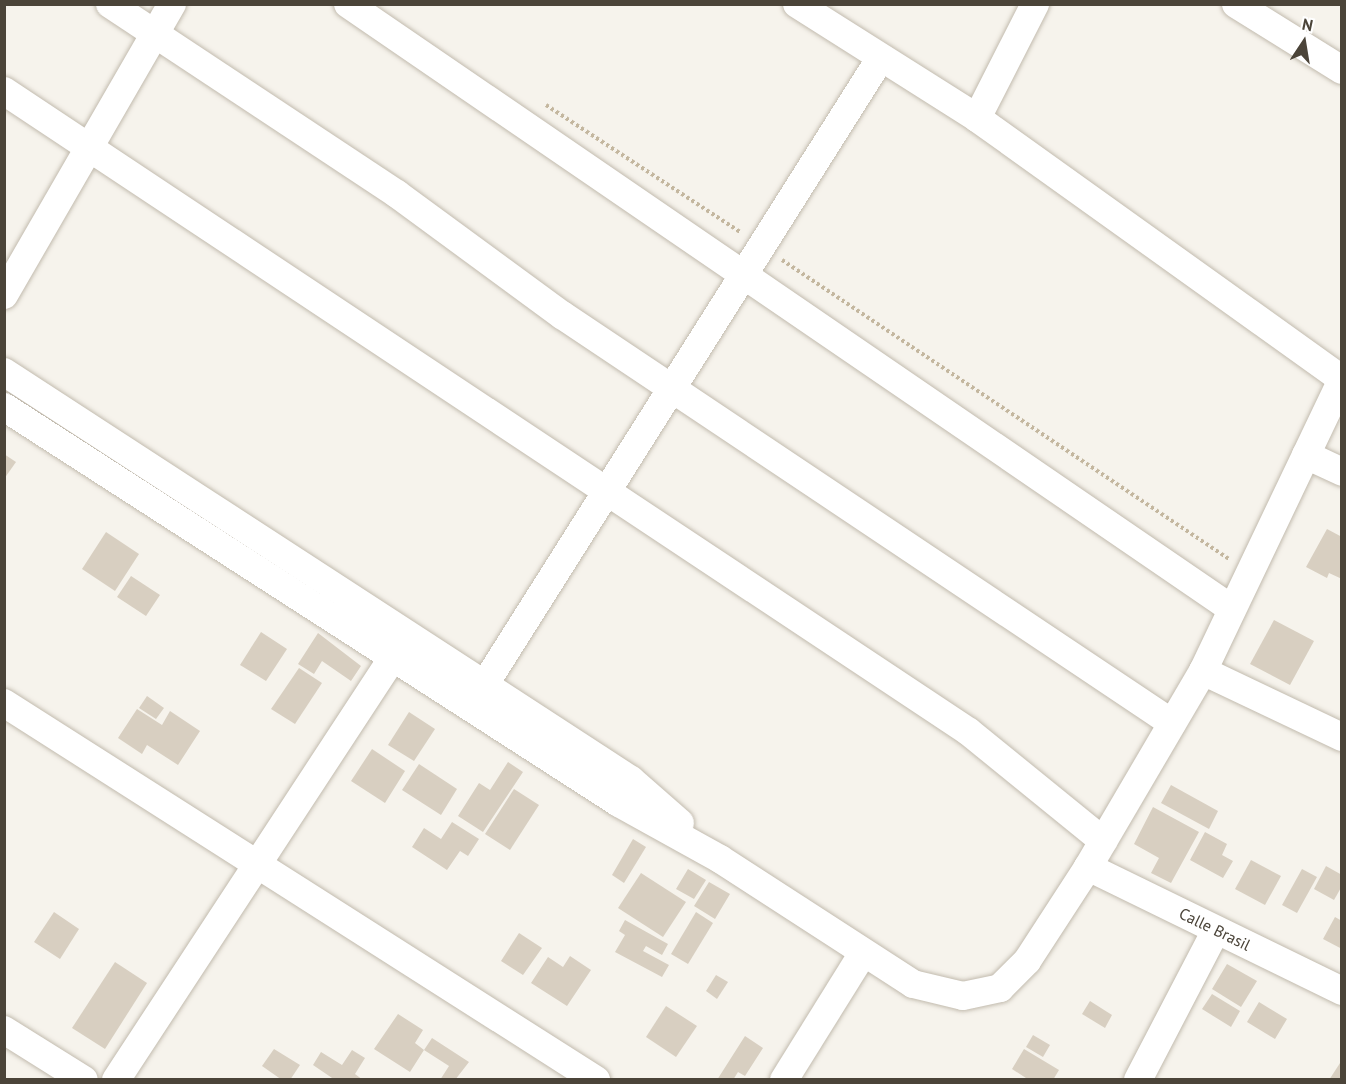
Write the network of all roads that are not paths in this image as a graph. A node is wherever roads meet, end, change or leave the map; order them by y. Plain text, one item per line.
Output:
1 (110, 4) edge
2 (172, 4) edge
3 (348, 4) edge
4 (797, 4) edge
5 (1035, 4) edge
6 (1236, 4) edge
7 (155, 34) junction
8 (880, 58) junction
9 (1341, 70) edge
10 (4, 91) edge
11 (976, 118) junction
12 (90, 148) junction
13 (743, 277) junction
14 (4, 295) edge
15 (4, 372) edge
16 (1341, 379) edge
17 (672, 389) junction
18 (4, 407) edge
19 (1306, 454) junction
20 (1341, 472) edge
21 (607, 491) junction
22 (1232, 609) junction
23 (408, 634) junction
24 (392, 657) junction
25 (1203, 671) junction
26 (485, 684) junction
27 (4, 703) edge
28 (1172, 723) junction
29 (1341, 737) edge
30 (1103, 841) junction
31 (720, 859) junction
32 (257, 864) junction
33 (1088, 867) junction
34 (1216, 930) junction
35 (863, 953) junction
36 (1341, 991) edge
37 (4, 1030) edge
38 (84, 1080) edge
39 (116, 1080) edge
40 (596, 1080) edge
41 (784, 1080) edge
42 (1138, 1080) edge

1 - 7 street
2 - 7 street
3 - 13 street
4 - 8 street
5 - 11 street
6 - 9 street
7 - 12 street
7 - 17 street
8 - 11 street
8 - 13 street
10 - 12 street
11 - 16 street
12 - 14 street
12 - 21 street
13 - 17 street
13 - 22 street
15 - 23 street
16 - 19 street
17 - 21 street
17 - 28 street
18 - 24 street
19 - 20 street
19 - 22 street
21 - 26 street
21 - 30 street
22 - 25 street
23 - 24 street
23 - 26 street
24 - 31 street
24 - 32 street
25 - 28 street
25 - 29 street
26 - 31 street
27 - 32 street
28 - 30 street
30 - 33 street
31 - 35 street
32 - 39 street
32 - 40 street
33 - 34 street, Calle Brasil
33 - 35 street
34 - 36 street, Calle Brasil
34 - 42 street
35 - 41 street
37 - 38 street

